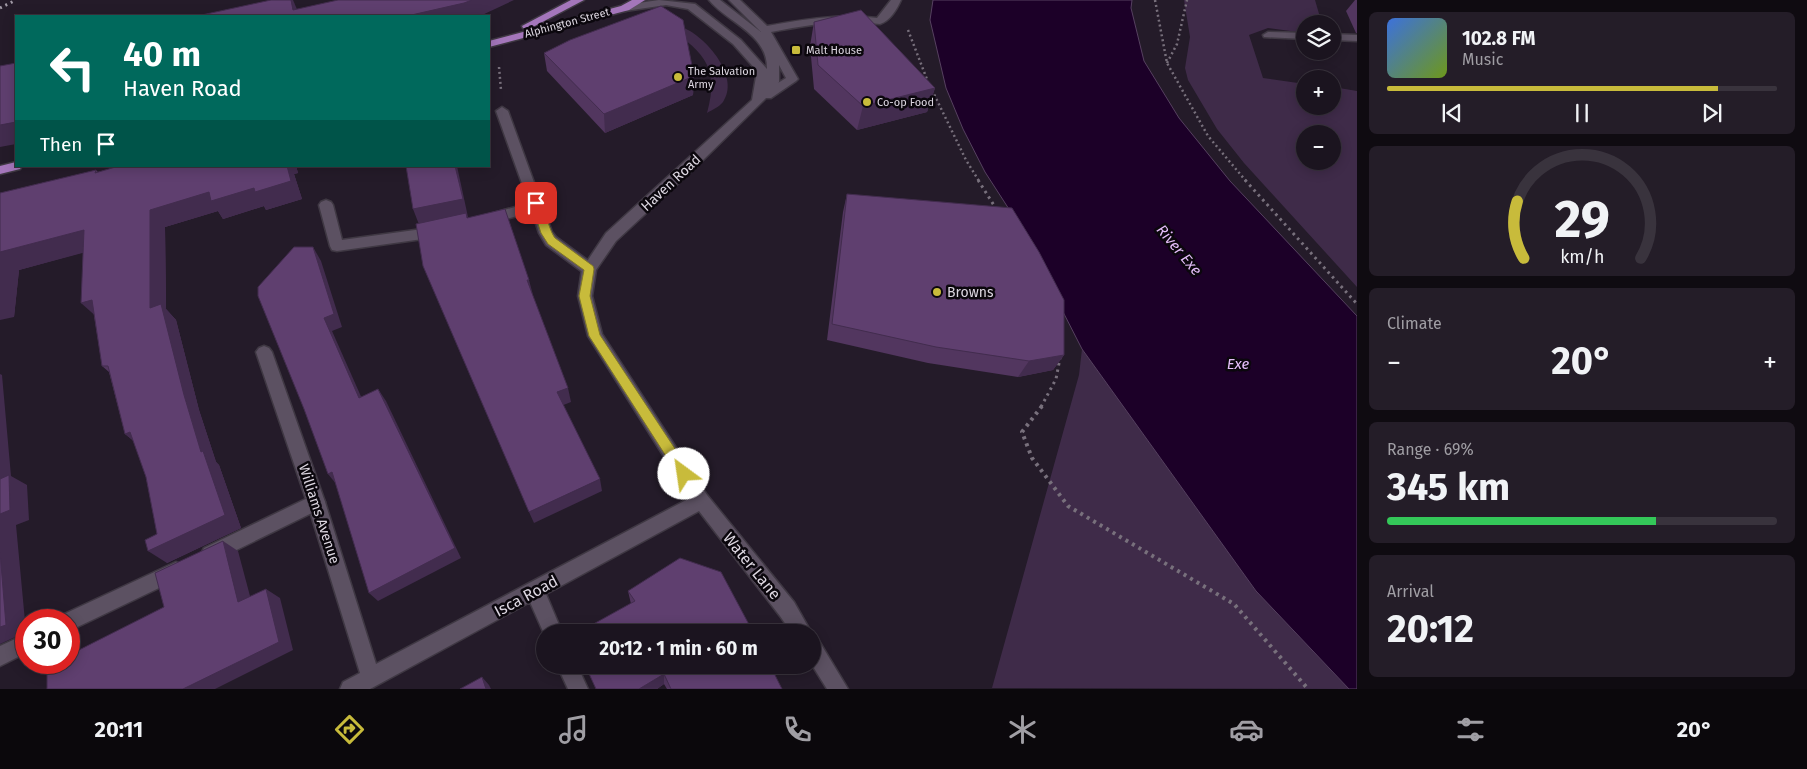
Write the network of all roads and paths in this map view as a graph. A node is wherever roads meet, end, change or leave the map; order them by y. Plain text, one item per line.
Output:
1 (579, 0) edge
2 (640, 0) edge
3 (714, 0) edge
4 (734, 0) edge
5 (1155, 0) edge
6 (1187, 0) edge
7 (894, 4) edge
8 (625, 8) junction
9 (906, 26) dead end
10 (765, 30) junction
11 (1268, 35) dead end
12 (1296, 36) edge
13 (1341, 37) edge
14 (1357, 38) edge
15 (490, 44) edge
16 (1167, 63) junction
17 (758, 101) junction
18 (502, 111) dead end
19 (15, 166) edge
20 (0, 170) edge
21 (326, 205) dead end
22 (537, 206) junction
23 (1002, 218) edge
24 (476, 222) edge
25 (449, 229) edge
26 (589, 269) junction
27 (1357, 304) edge
28 (264, 352) dead end
29 (1060, 354) edge
30 (701, 501) junction
31 (316, 502) junction
32 (535, 591) junction
33 (80, 617) edge
34 (549, 624) edge
35 (797, 624) edge
36 (15, 648) edge
37 (0, 656) edge
38 (821, 662) edge
39 (571, 674) edge
40 (371, 678) junction
41 (350, 689) edge
42 (578, 689) edge
43 (838, 689) edge
44 (1308, 689) edge

1 - 15 highway, Alphington Street
2 - 8 highway, Alphington Street
3 - 17 street, Haven Road
4 - 10 street, Haven Road
5 - 16 path
6 - 16 path
7 - 10 street
8 - 15 highway, Alphington Street
8 - 17 street
9 - 23 path
10 - 17 street, Haven Road
11 - 12 street
13 - 14 street
16 - 27 path
17 - 26 street, Haven Road
18 - 22 street
19 - 20 highway
21 - 25 street
22 - 24 street
22 - 26 street
26 - 30 street, Haven Road
28 - 31 street, Williams Avenue
29 - 44 path
30 - 32 street, Isca Road
30 - 35 street, Water Lane
31 - 33 street
31 - 40 street, Williams Avenue
32 - 34 street
32 - 40 street, Isca Road
36 - 37 street
38 - 43 street
39 - 42 street
40 - 41 street, Isca Road

